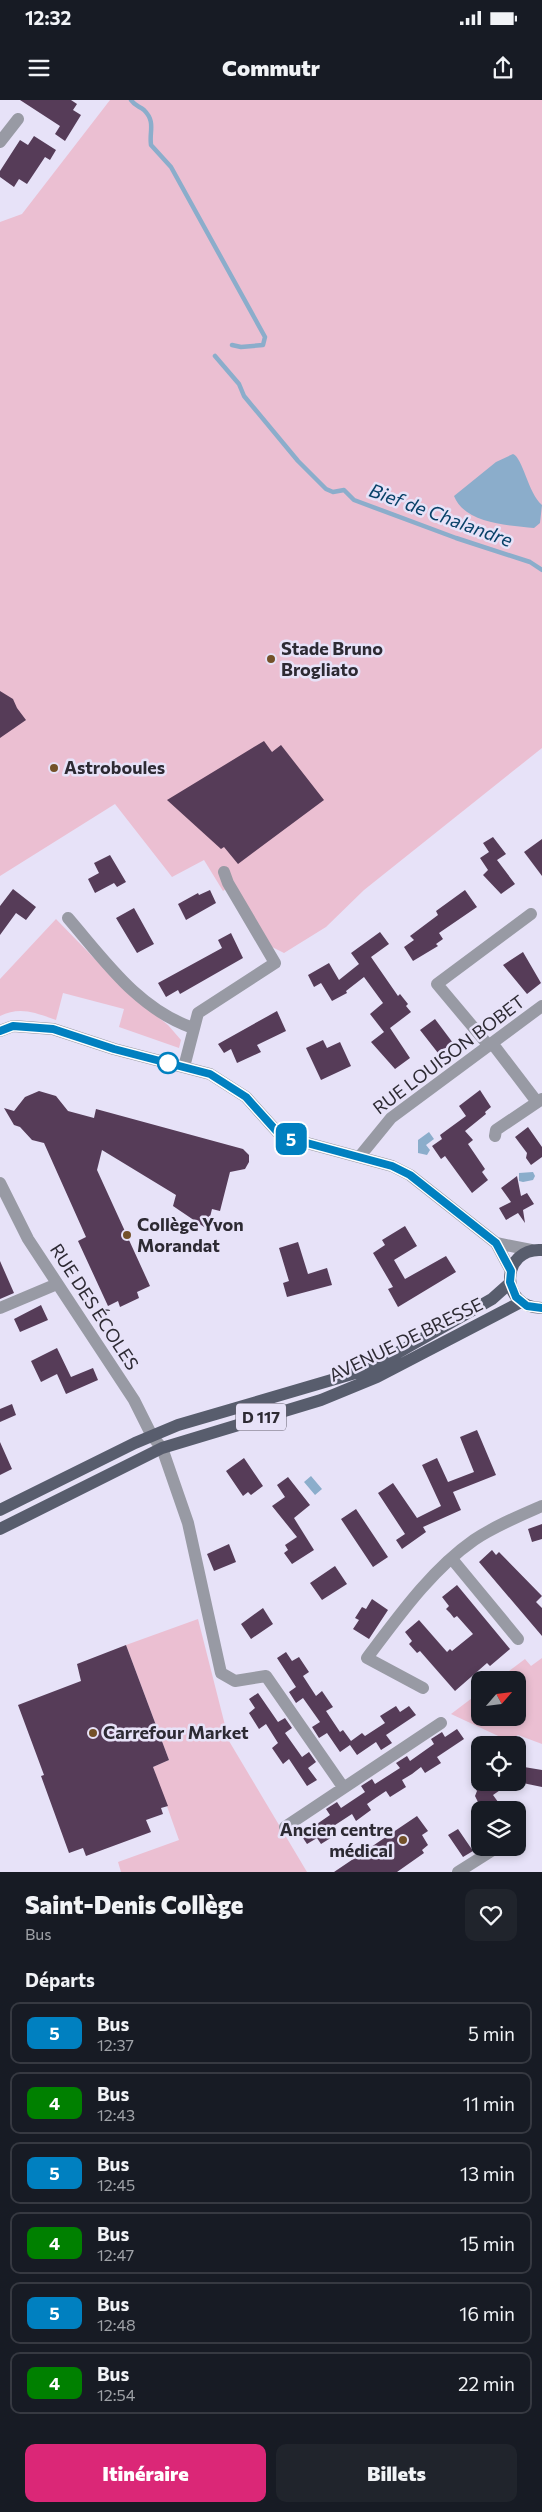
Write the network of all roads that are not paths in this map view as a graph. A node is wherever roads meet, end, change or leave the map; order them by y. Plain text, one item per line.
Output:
1 (18, 119) dead end
2 (0, 142) edge
3 (224, 872) dead end
4 (532, 914) dead end
5 (68, 918) dead end
6 (542, 1006) edge
7 (193, 1028) junction
8 (0, 1031) edge
9 (491, 1044) junction
10 (184, 1067) junction
11 (540, 1100) edge
12 (495, 1136) dead end
13 (360, 1156) junction
14 (0, 1183) edge
15 (496, 1243) junction
16 (537, 1250) edge
17 (510, 1277) junction
18 (58, 1284) junction
19 (521, 1302) junction
20 (0, 1308) edge
21 (542, 1308) edge
22 (152, 1436) junction
23 (162, 1448) junction
24 (542, 1506) edge
25 (0, 1510) edge
26 (0, 1529) edge
27 (452, 1559) junction
28 (518, 1639) dead end
29 (423, 1688) dead end
30 (441, 1723) dead end
31 (343, 1787) junction
32 (285, 1827) dead end
33 (483, 1856) edge
34 (458, 1872) edge

1 - 2 street
3 - 7 street
4 - 9 street
5 - 7 street
6 - 9 street, RUE LOUISON BOBET
7 - 10 street
8 - 10 street
9 - 11 street
9 - 13 street, RUE LOUISON BOBET
10 - 13 street
11 - 12 street
13 - 15 street
14 - 18 street, RUE DES ÉCOLES
15 - 16 street
15 - 17 street
16 - 17 main road, AVENUE DE BRESSE
17 - 19 main road
17 - 22 main road, AVENUE DE BRESSE / D 117
18 - 20 street
18 - 22 street, RUE DES ÉCOLES
19 - 21 main road
19 - 23 main road, AVENUE DE BRESSE / D 117
22 - 23 street, RUE DES ÉCOLES
22 - 25 main road, AVENUE DE BRESSE / D 117
23 - 26 main road, AVENUE DE BRESSE / D 117
23 - 31 street
24 - 27 street
27 - 28 street
27 - 29 street
30 - 31 street
31 - 32 street
33 - 34 street

